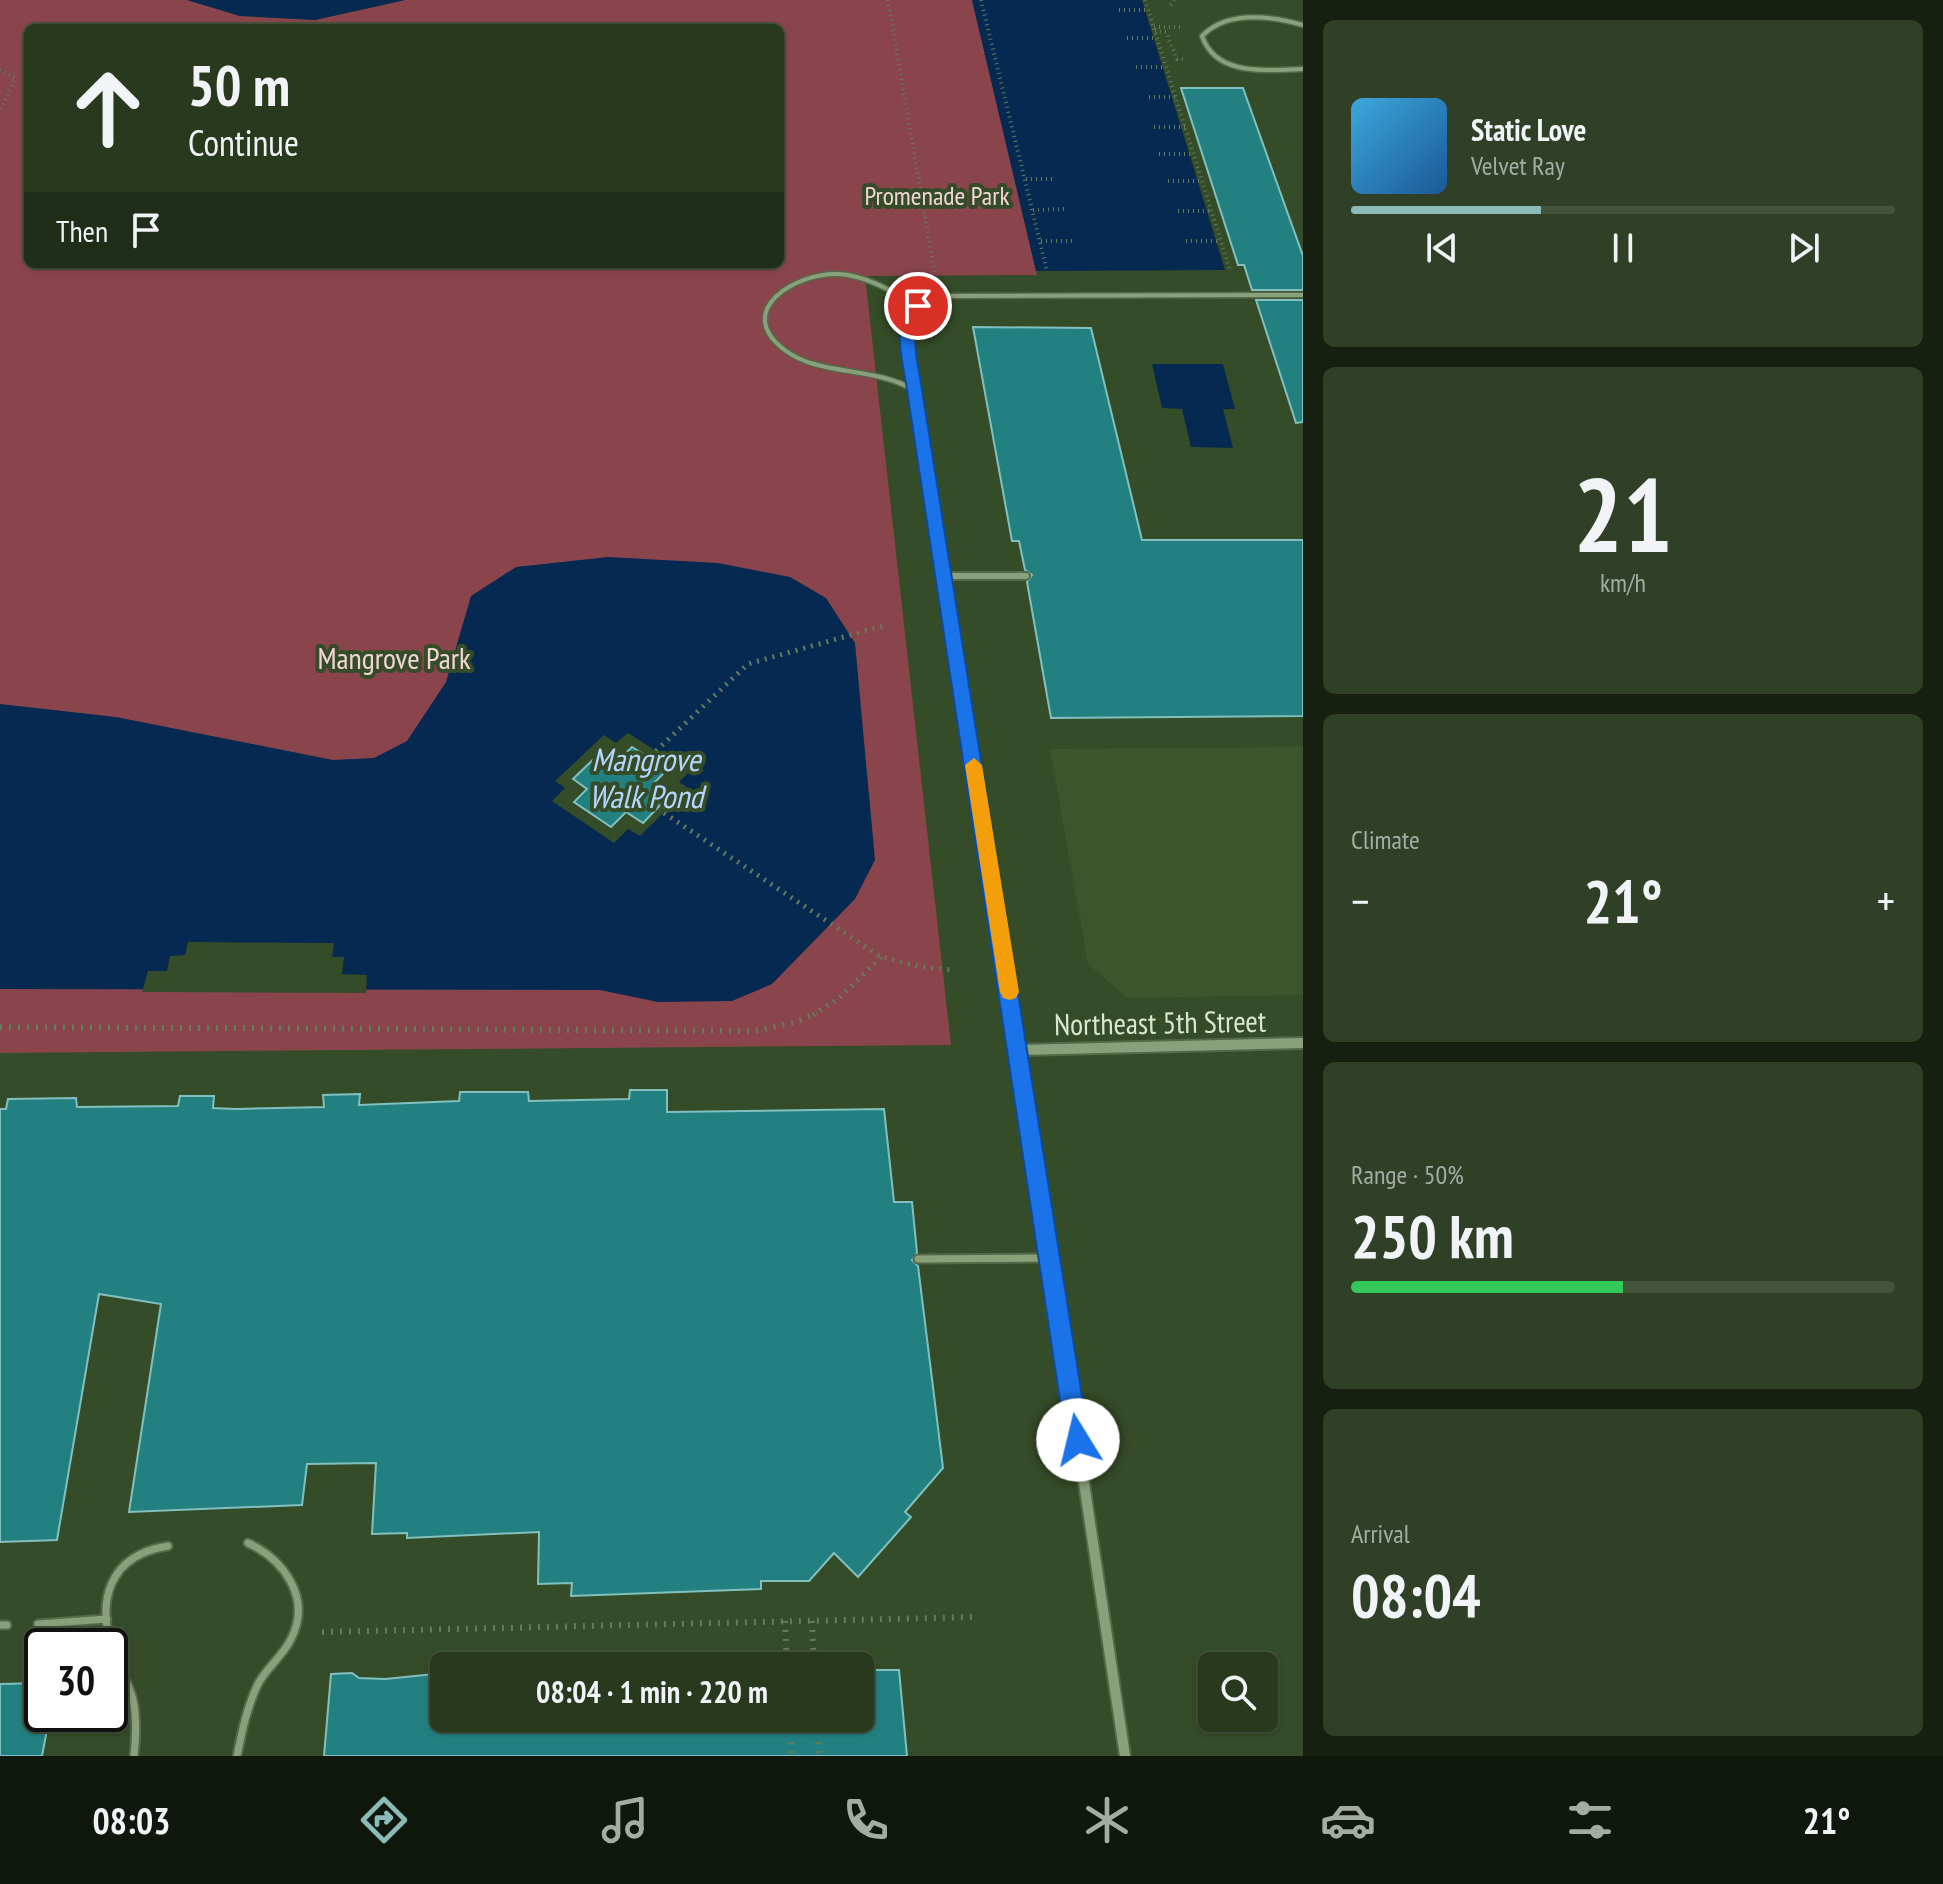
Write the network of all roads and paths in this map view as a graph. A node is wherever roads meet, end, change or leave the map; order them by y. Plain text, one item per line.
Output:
1 (888, 0) edge
2 (981, 0) edge
3 (1145, 0) edge
4 (1174, 0) edge
5 (1171, 5) dead end
6 (1119, 10) dead end
7 (1148, 10) junction
8 (1303, 25) edge
9 (1184, 27) dead end
10 (1154, 29) junction
11 (1127, 38) dead end
12 (1157, 38) junction
13 (1192, 59) dead end
14 (1136, 67) dead end
15 (1166, 67) junction
16 (1303, 69) edge
17 (0, 70) edge
18 (1149, 97) dead end
19 (1176, 97) junction
20 (0, 112) edge
21 (1154, 127) dead end
22 (1185, 127) junction
23 (1159, 154) dead end
24 (1194, 154) junction
25 (1026, 179) junction
26 (1055, 179) dead end
27 (1168, 181) dead end
28 (1202, 181) junction
29 (1064, 209) dead end
30 (1033, 210) junction
31 (1178, 211) dead end
32 (1212, 211) junction
33 (1041, 241) junction
34 (1072, 241) dead end
35 (1186, 241) dead end
36 (1221, 241) junction
37 (1047, 271) dead end
38 (935, 279) dead end
39 (1233, 279) dead end
40 (1303, 295) edge
41 (918, 306) junction
42 (914, 390) junction
43 (944, 576) junction
44 (1026, 576) dead end
45 (886, 625) dead end
46 (656, 751) dead end
47 (664, 813) dead end
48 (881, 957) junction
49 (953, 970) dead end
50 (0, 1027) edge
51 (1303, 1043) edge
52 (1019, 1050) junction
53 (1051, 1258) junction
54 (918, 1259) dead end
55 (248, 1543) dead end
56 (168, 1546) dead end
57 (977, 1617) dead end
58 (107, 1619) junction
59 (785, 1621) junction
60 (812, 1621) junction
61 (38, 1624) dead end
62 (294, 1633) junction
63 (786, 1652) edge
64 (813, 1652) edge
65 (791, 1742) dead end
66 (818, 1742) dead end
67 (134, 1756) edge
68 (237, 1756) edge
69 (792, 1756) edge
70 (819, 1756) edge
71 (1125, 1756) edge

1 - 38 path
2 - 25 path
3 - 7 path
4 - 5 path
6 - 7 path
7 - 10 path
8 - 16 lane
9 - 10 path
10 - 12 path
10 - 13 path
11 - 12 path
12 - 15 path
14 - 15 path
15 - 19 path
17 - 20 path
18 - 19 path
19 - 22 path
21 - 22 path
22 - 24 path
23 - 24 path
24 - 28 path
25 - 26 path
25 - 30 path
27 - 28 path
28 - 32 path
29 - 30 path
30 - 33 path
31 - 32 path
32 - 36 path
33 - 34 path
33 - 37 path
35 - 36 path
36 - 39 path
40 - 41 lane
41 - 42 lane
41 - 42 lane
42 - 43 lane
43 - 44 lane
43 - 52 lane
45 - 46 path
47 - 48 path
48 - 49 path
48 - 50 path
51 - 52 street, Northeast 5th Street
52 - 53 street
53 - 54 lane
53 - 71 street
55 - 62 lane
56 - 58 lane
57 - 60 path
58 - 61 lane
58 - 67 lane
59 - 60 path
59 - 62 path
59 - 63 path
60 - 64 path
62 - 68 lane
65 - 69 path
66 - 70 path

